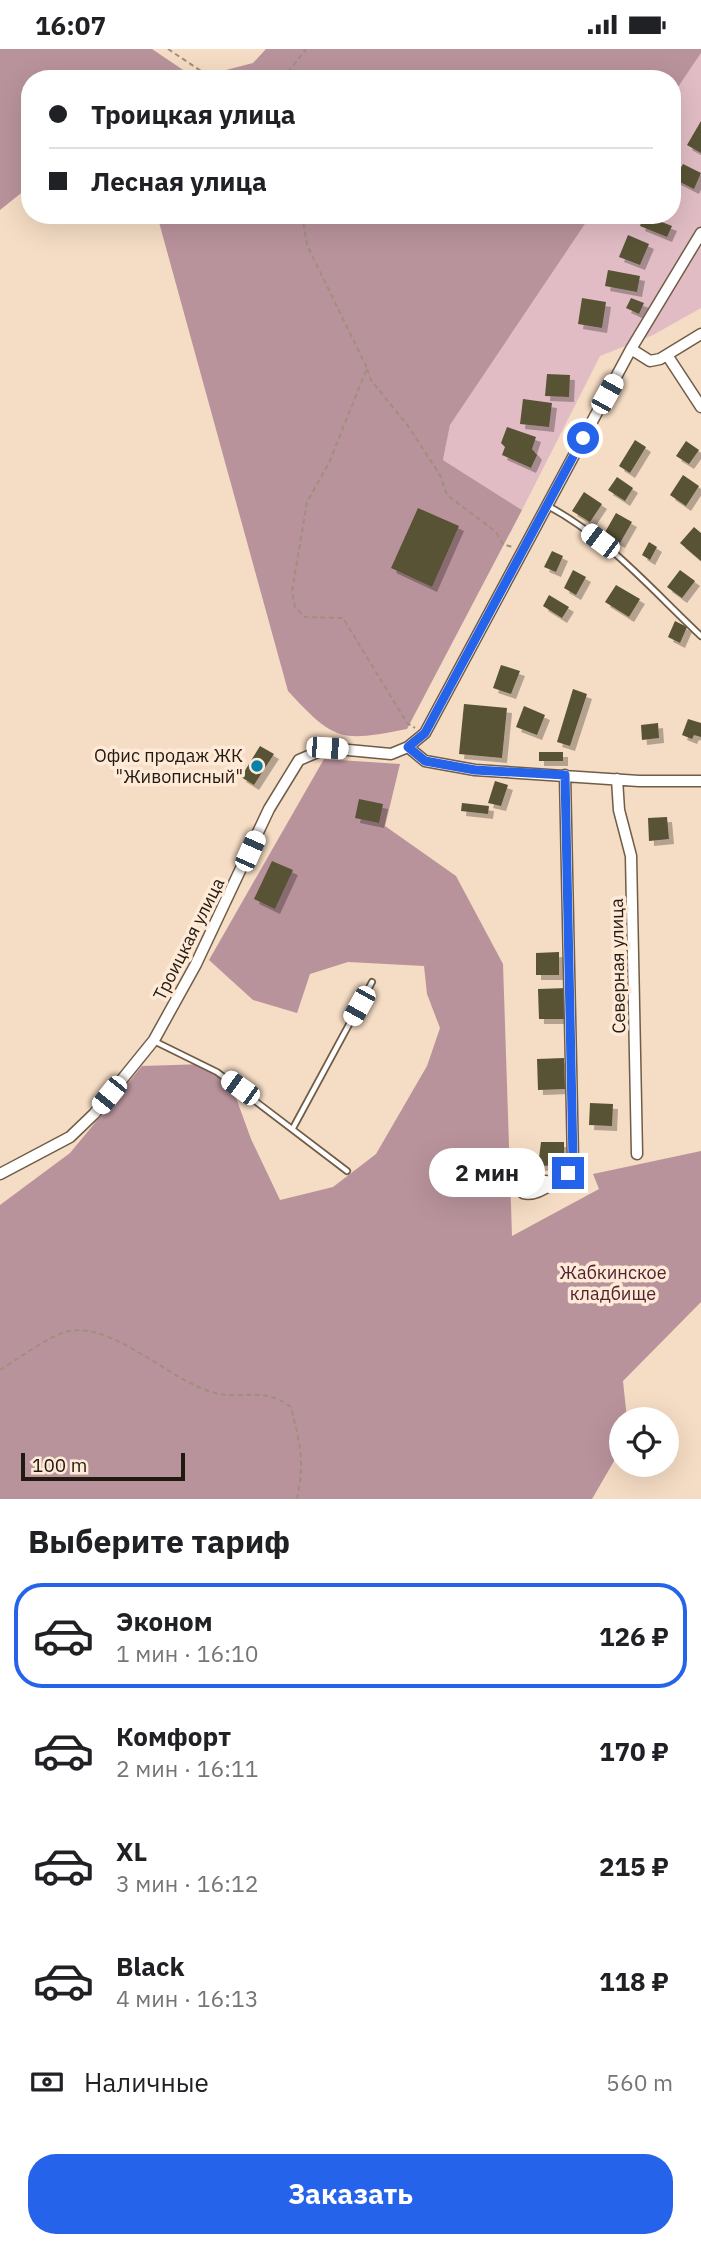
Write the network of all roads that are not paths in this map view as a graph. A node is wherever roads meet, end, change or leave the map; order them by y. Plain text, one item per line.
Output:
1 (701, 233) edge
2 (701, 334) edge
3 (631, 349) junction
4 (667, 355) junction
5 (701, 407) edge
6 (547, 506) junction
7 (701, 636) edge
8 (408, 747) junction
9 (565, 775) junction
10 (617, 779) junction
11 (701, 781) edge
12 (372, 982) dead end
13 (154, 1041) junction
14 (293, 1128) junction
15 (637, 1154) dead end
16 (347, 1171) dead end
17 (0, 1174) edge
18 (553, 1182) dead end

1 - 3 street
2 - 4 street
3 - 4 street
3 - 6 street
4 - 5 street
6 - 7 lane
6 - 8 street
8 - 9 street
8 - 13 street, Троицкая улица
9 - 10 street
9 - 18 street
10 - 11 street
10 - 15 street, Северная улица
12 - 14 lane
13 - 14 lane
13 - 17 street, Троицкая улица
14 - 16 lane

